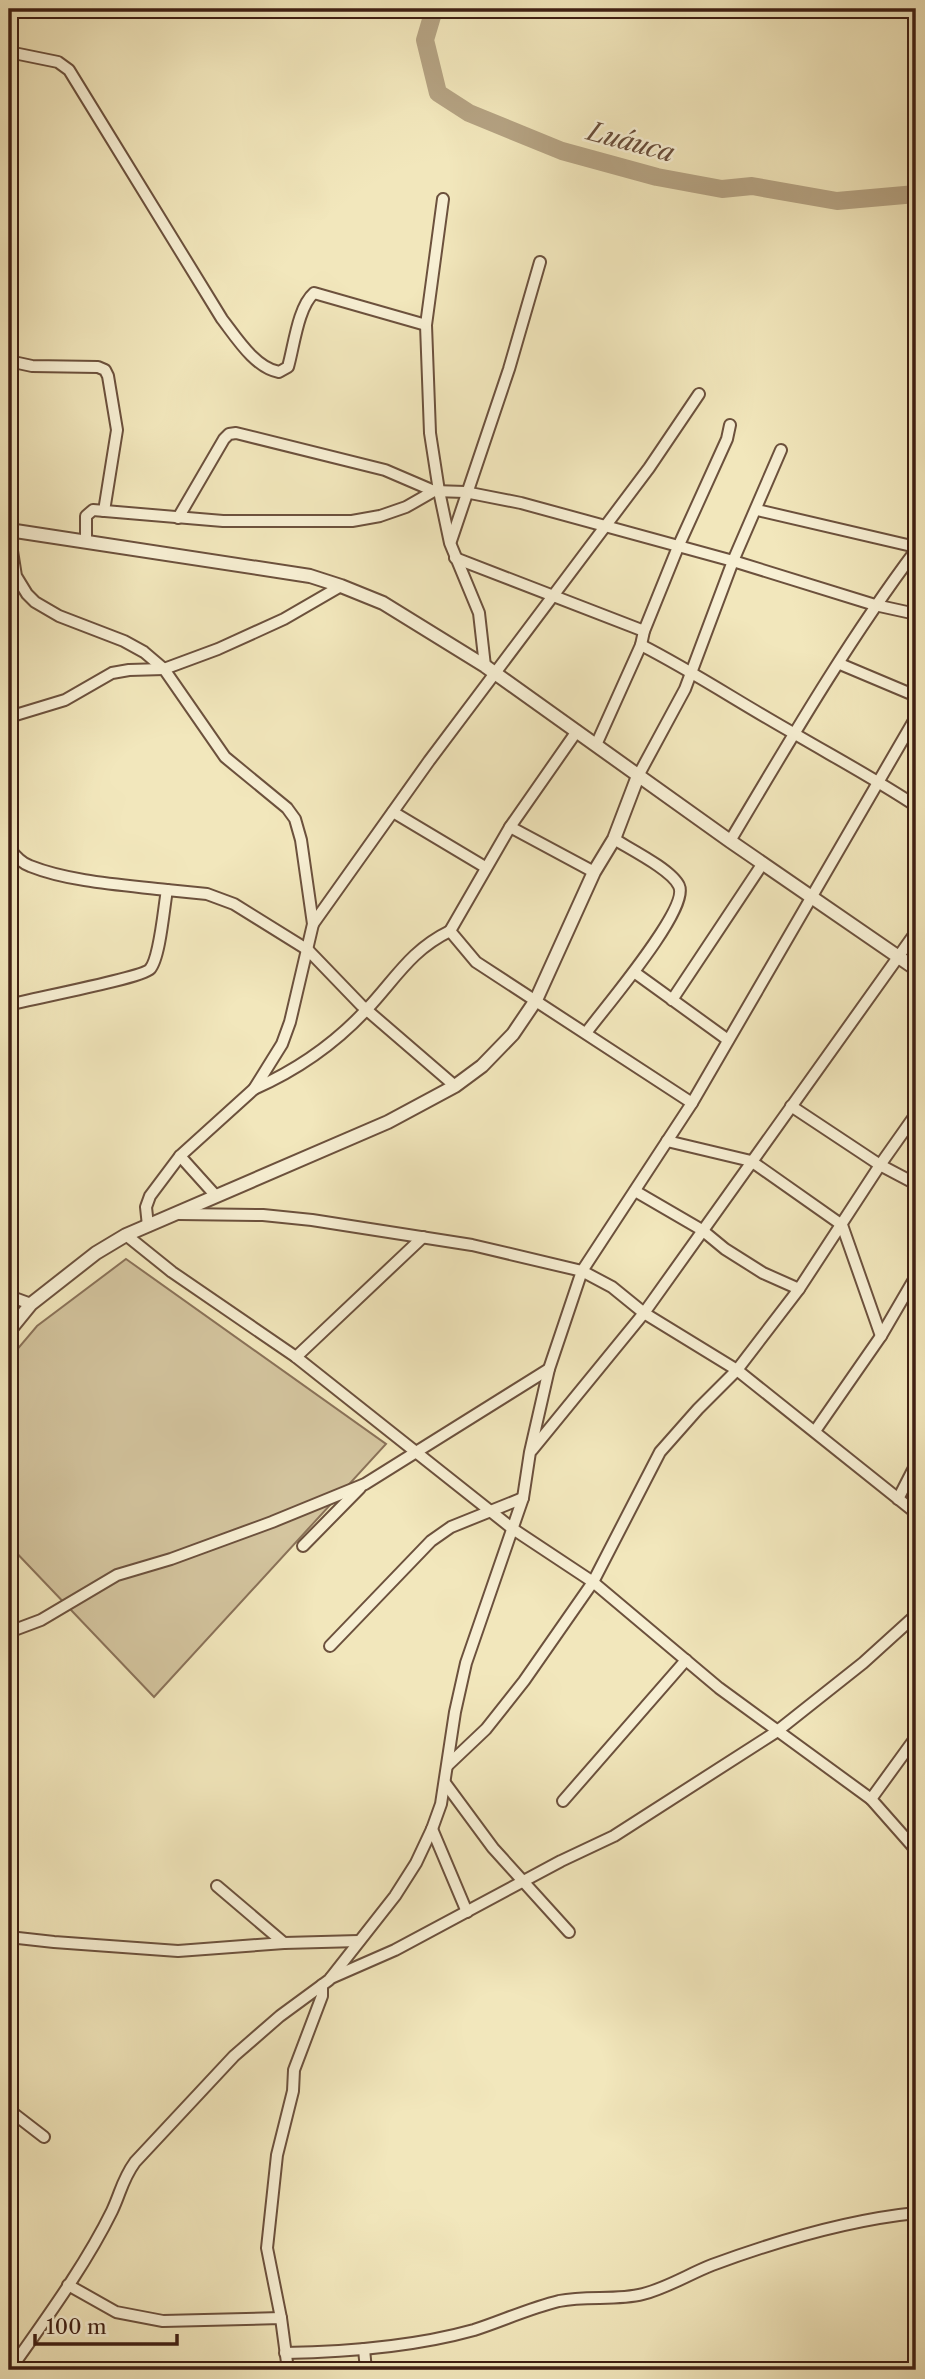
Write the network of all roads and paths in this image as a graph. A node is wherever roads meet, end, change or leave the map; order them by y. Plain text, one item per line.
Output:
1 (9, 52) edge
2 (443, 199) dead end
3 (540, 262) dead end
4 (426, 325) junction
5 (9, 361) edge
6 (699, 394) dead end
7 (730, 425) dead end
8 (781, 450) dead end
9 (436, 491) junction
10 (465, 492) junction
11 (757, 510) junction
12 (104, 511) junction
13 (178, 517) junction
14 (604, 527) junction
15 (9, 531) edge
16 (86, 541) junction
17 (450, 543) junction
18 (678, 547) junction
19 (916, 549) edge
20 (455, 558) junction
21 (733, 561) junction
22 (341, 586) junction
23 (554, 596) junction
24 (875, 605) junction
25 (916, 614) edge
26 (644, 631) junction
27 (641, 645) junction
28 (840, 664) junction
29 (164, 669) junction
30 (491, 669) junction
31 (692, 671) junction
32 (916, 696) edge
33 (916, 717) edge
34 (9, 718) edge
35 (577, 731) junction
36 (794, 734) junction
37 (596, 745) junction
38 (638, 776) junction
39 (878, 780) junction
40 (916, 806) edge
41 (393, 812) junction
42 (510, 827) junction
43 (614, 839) junction
44 (730, 841) junction
45 (9, 849) edge
46 (763, 863) junction
47 (485, 867) junction
48 (594, 872) junction
49 (167, 890) junction
50 (810, 897) junction
51 (313, 924) junction
52 (450, 931) junction
53 (916, 932) edge
54 (307, 950) junction
55 (898, 957) junction
56 (916, 969) edge
57 (634, 972) junction
58 (536, 1000) junction
59 (672, 1000) junction
60 (9, 1005) edge
61 (367, 1010) junction
62 (586, 1033) junction
63 (728, 1040) junction
64 (455, 1086) junction
65 (254, 1089) junction
66 (692, 1103) junction
67 (791, 1106) junction
68 (916, 1114) edge
69 (667, 1141) junction
70 (180, 1156) junction
71 (751, 1161) junction
72 (880, 1165) junction
73 (916, 1184) edge
74 (635, 1191) junction
75 (216, 1196) junction
76 (176, 1214) junction
77 (842, 1225) junction
78 (148, 1226) junction
79 (702, 1230) junction
80 (125, 1235) junction
81 (423, 1237) junction
82 (582, 1271) junction
83 (916, 1276) edge
84 (799, 1289) junction
85 (9, 1296) edge
86 (30, 1304) junction
87 (644, 1312) junction
88 (9, 1331) edge
89 (881, 1336) junction
90 (296, 1357) junction
91 (549, 1369) junction
92 (737, 1370) junction
93 (815, 1431) junction
94 (415, 1450) junction
95 (530, 1452) junction
96 (916, 1464) edge
97 (365, 1484) junction
98 (523, 1498) junction
99 (898, 1499) junction
100 (492, 1512) junction
101 (916, 1513) edge
102 (513, 1529) junction
103 (303, 1546) dead end
104 (593, 1581) junction
105 (916, 1615) edge
106 (9, 1632) edge
107 (330, 1646) dead end
108 (686, 1660) junction
109 (776, 1732) junction
110 (916, 1737) edge
111 (448, 1765) junction
112 (445, 1783) junction
113 (870, 1799) junction
114 (563, 1801) dead end
115 (432, 1829) junction
116 (916, 1850) edge
117 (523, 1883) junction
118 (217, 1886) dead end
119 (467, 1912) junction
120 (569, 1932) dead end
121 (9, 1937) edge
122 (359, 1941) junction
123 (284, 1943) junction
124 (325, 1982) junction
125 (9, 2110) edge
126 (44, 2137) dead end
127 (916, 2213) edge
128 (68, 2285) junction
129 (281, 2318) junction
130 (364, 2349) junction
131 (285, 2353) junction
132 (10, 2370) edge
133 (288, 2370) edge
134 (366, 2370) edge

1 - 4 street
2 - 4 street
3 - 10 street
4 - 9 street
5 - 12 street
6 - 14 street
7 - 18 street
8 - 11 street
9 - 10 street
9 - 13 street
9 - 13 street
9 - 17 street
10 - 14 street
10 - 17 street
11 - 19 street
11 - 21 street
12 - 13 street
12 - 16 street
14 - 18 street
14 - 23 street
15 - 16 street
15 - 29 street
16 - 22 street
17 - 20 street
18 - 21 street
18 - 26 street
19 - 24 street
20 - 23 street
20 - 30 street
21 - 24 street
21 - 31 street
22 - 29 street
22 - 30 street
23 - 26 street
23 - 30 street
24 - 25 street
24 - 28 street
26 - 27 street
27 - 31 street
27 - 37 street
28 - 32 street
28 - 36 street
29 - 34 street
29 - 51 street
30 - 35 street
30 - 41 street
31 - 36 street
31 - 38 street
33 - 39 street
35 - 37 street
35 - 42 street
36 - 39 street
36 - 44 street
37 - 38 street
38 - 43 street
38 - 44 street
39 - 40 street
39 - 50 street
41 - 47 street
41 - 51 street
42 - 47 street
42 - 48 street
43 - 48 street
43 - 57 street
44 - 46 street
45 - 49 street
46 - 50 street
46 - 59 street
47 - 52 street
48 - 58 street
49 - 54 street
49 - 60 street
50 - 55 street
50 - 63 street
51 - 54 street
52 - 58 street
52 - 61 street
53 - 55 street
54 - 61 street
54 - 65 street
55 - 56 street
55 - 67 street
57 - 59 street
57 - 62 street
58 - 62 street
58 - 64 street
59 - 63 street
61 - 64 street
61 - 65 street
62 - 66 street
63 - 66 street
64 - 75 street
65 - 70 street
66 - 69 street
67 - 71 street
67 - 72 street
68 - 72 street
69 - 71 street
69 - 74 street
70 - 75 street
70 - 78 street
71 - 77 street
71 - 79 street
72 - 73 street
72 - 77 street
74 - 79 street
74 - 82 street
75 - 76 street
76 - 78 street
76 - 81 street
77 - 84 street
77 - 89 street
78 - 80 street
79 - 84 street
79 - 87 street
80 - 86 street
80 - 90 street
81 - 82 street
81 - 90 street
82 - 87 street
82 - 91 street
83 - 89 street
84 - 92 street
85 - 86 street
86 - 88 street
87 - 92 street
87 - 95 street
89 - 93 street
90 - 94 street
91 - 94 street
91 - 95 street
92 - 93 street
92 - 104 street
93 - 99 street
94 - 97 street
94 - 100 street
95 - 98 street
96 - 99 street
97 - 103 street
97 - 106 street
98 - 100 street
98 - 102 street
99 - 101 street
100 - 102 street
100 - 107 street
102 - 104 street
102 - 111 street
104 - 108 street
104 - 111 street
105 - 109 street
108 - 109 street
108 - 114 street
109 - 113 street
109 - 117 street
110 - 113 street
111 - 112 street
112 - 115 street
112 - 117 street
113 - 116 street
115 - 119 street
115 - 122 street
117 - 119 street
117 - 120 street
118 - 123 street
119 - 124 street
121 - 123 street
122 - 123 street
122 - 124 street
124 - 128 street
124 - 129 street
125 - 126 street
127 - 130 street
128 - 129 street
128 - 132 street
129 - 131 street
130 - 131 street
130 - 134 street
131 - 133 street

